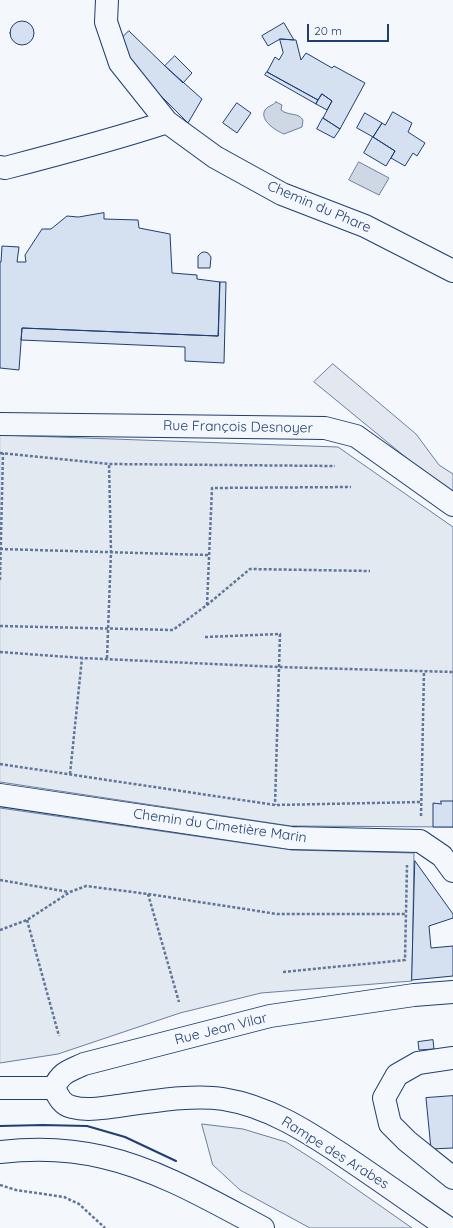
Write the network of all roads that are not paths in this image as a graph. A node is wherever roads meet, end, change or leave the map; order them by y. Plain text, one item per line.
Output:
1 (107, 0) edge
2 (167, 122) junction
3 (0, 168) edge
4 (453, 271) edge
5 (0, 424) edge
6 (453, 505) edge
7 (0, 795) edge
8 (453, 871) edge
9 (453, 992) edge
10 (453, 1058) edge
11 (0, 1088) edge
12 (54, 1088) junction
13 (0, 1152) edge
14 (453, 1178) edge
15 (263, 1228) edge
16 (448, 1228) edge

1 - 2 street, Chemin du Phare
2 - 3 street
2 - 4 street, Chemin du Phare
5 - 6 street, Rue François Desnoyer
7 - 8 street, Chemin du Cimetière Marin
9 - 12 street, Rue Jean Vilar
10 - 14 street
11 - 12 street
12 - 16 street, Rampe des Arabes
13 - 15 street

